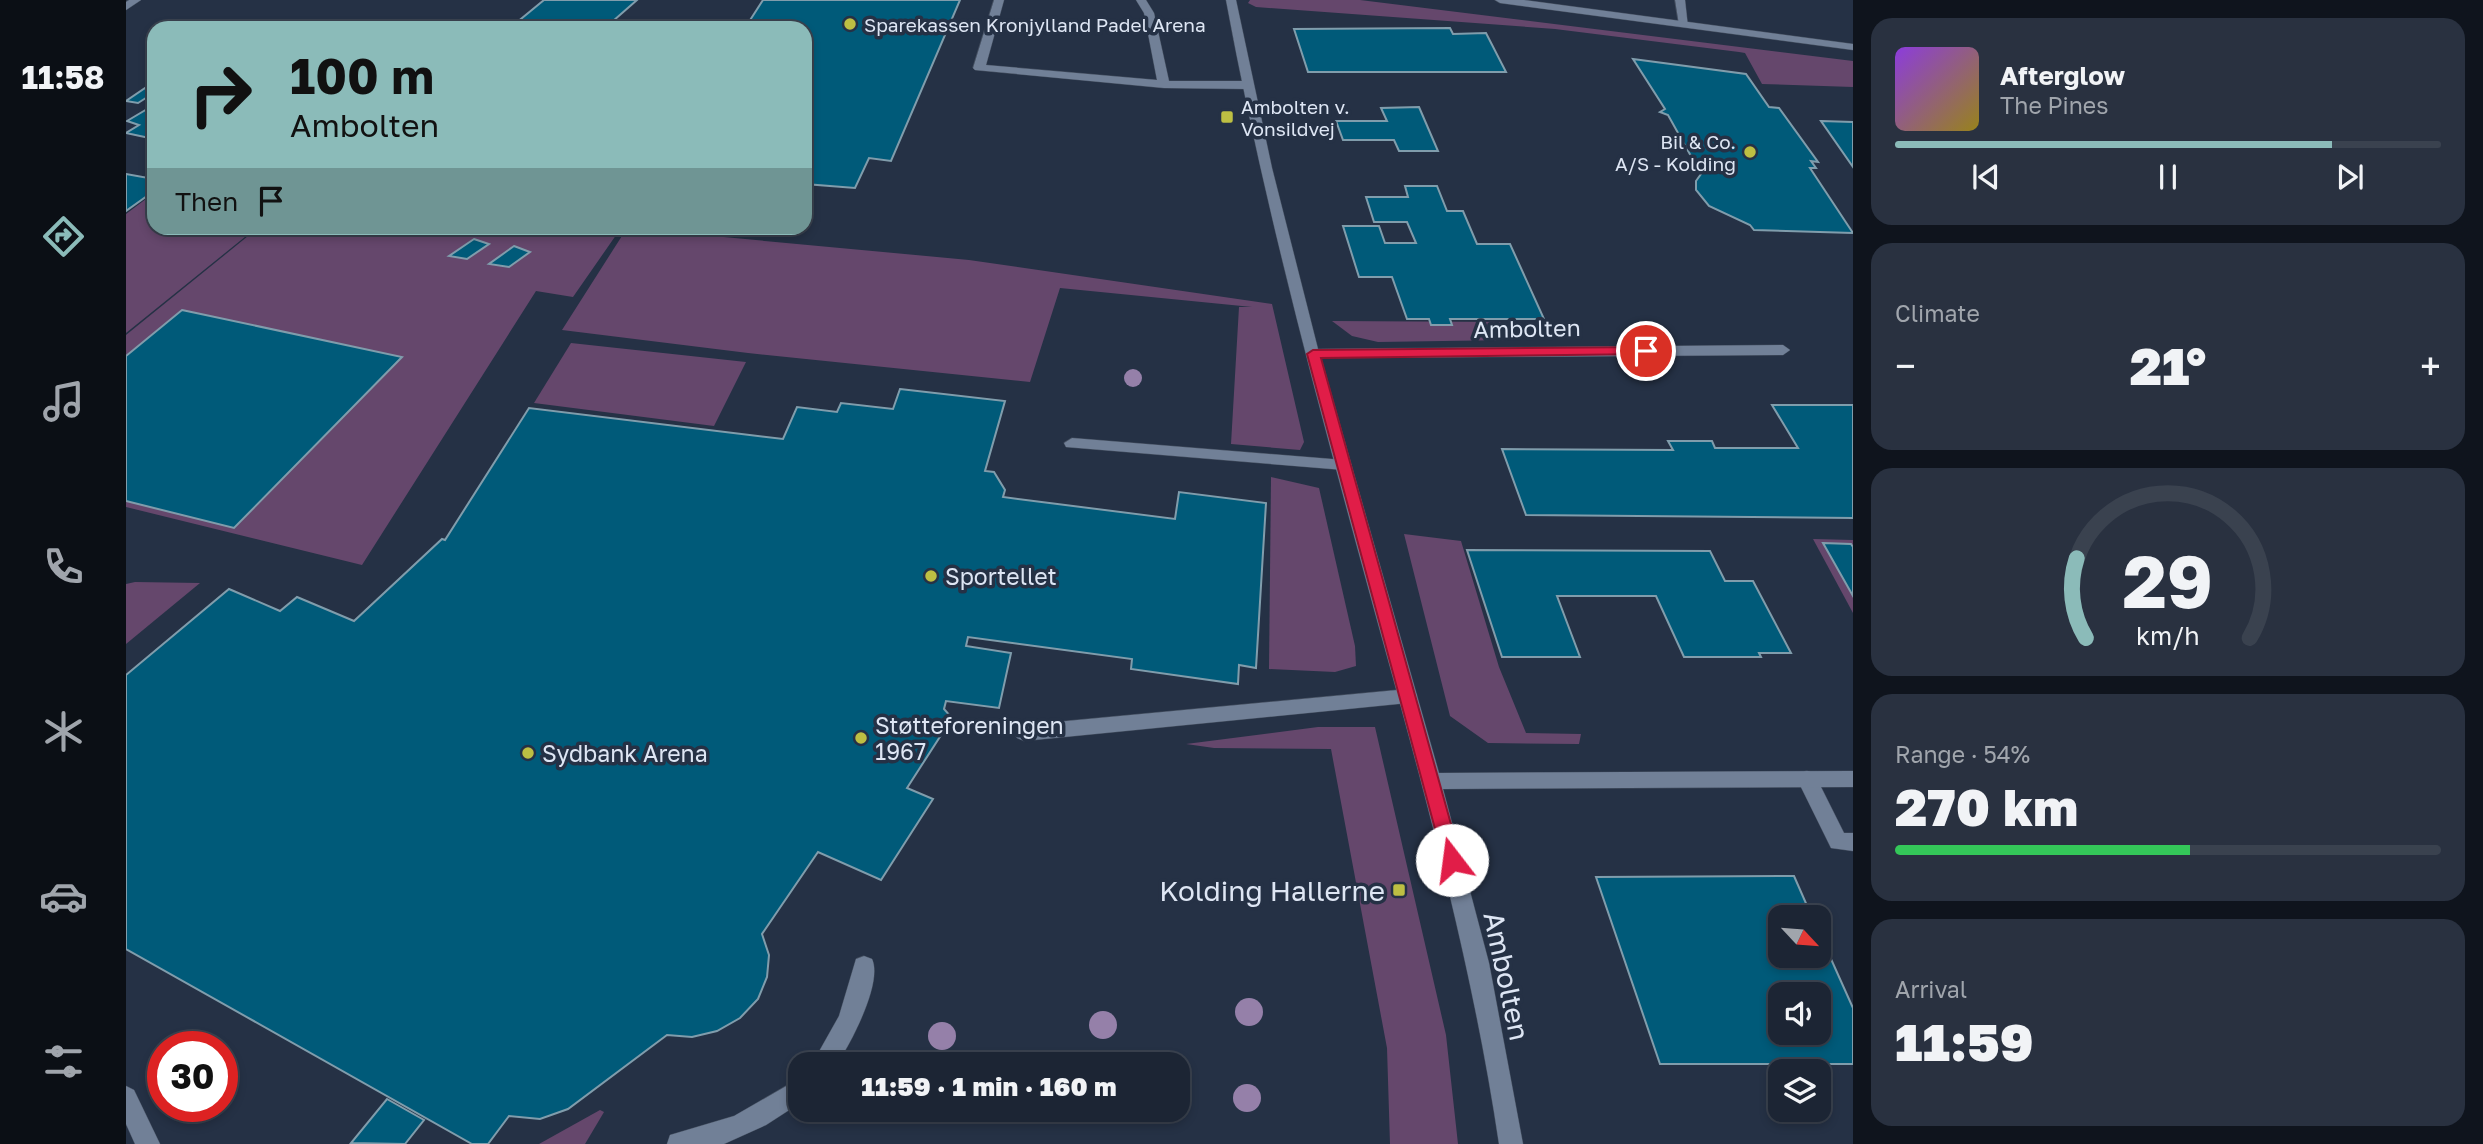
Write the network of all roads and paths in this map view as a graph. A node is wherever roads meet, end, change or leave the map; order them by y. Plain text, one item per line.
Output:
1 (136, 0) edge
2 (999, 0) edge
3 (1141, 0) edge
4 (1231, 0) edge
5 (1500, 0) edge
6 (1680, 0) edge
7 (126, 7) edge
8 (1684, 25) junction
9 (1853, 47) edge
10 (1164, 84) junction
11 (1246, 85) junction
12 (1783, 350) dead end
13 (1313, 354) junction
14 (1072, 443) dead end
15 (1344, 465) junction
16 (1408, 696) junction
17 (1024, 733) dead end
18 (1807, 779) junction
19 (1853, 779) edge
20 (1431, 781) junction
21 (1853, 842) edge
22 (864, 965) dead end
23 (832, 1052) edge
24 (788, 1097) edge
25 (126, 1098) edge
26 (148, 1144) edge
27 (679, 1144) edge
28 (1511, 1144) edge

1 - 7 street
2 - 10 street
3 - 10 street
4 - 11 street, Ambolten
5 - 8 street
6 - 8 street
8 - 9 street
10 - 11 street
11 - 13 street, Ambolten
12 - 13 street, Ambolten
13 - 15 street, Ambolten
14 - 15 street
15 - 16 street, Ambolten
16 - 17 street
16 - 20 street, Ambolten
18 - 19 street
18 - 20 street
18 - 21 street
20 - 28 street, Ambolten
22 - 23 street
24 - 27 street
25 - 26 street

